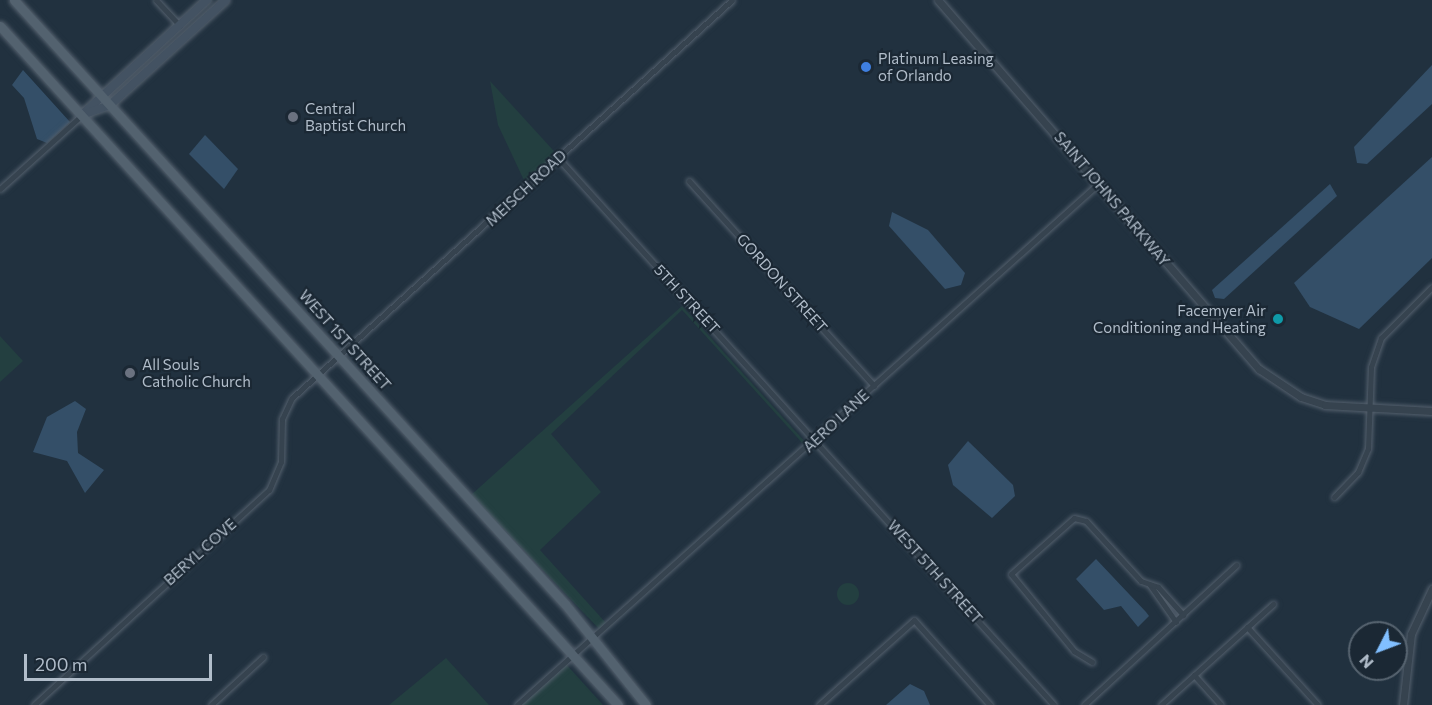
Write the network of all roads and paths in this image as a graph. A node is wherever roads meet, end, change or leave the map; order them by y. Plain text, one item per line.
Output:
1 (14, 0) edge
2 (156, 0) edge
3 (207, 0) edge
4 (226, 0) edge
5 (732, 0) edge
6 (938, 0) edge
7 (0, 26) edge
8 (180, 26) junction
9 (102, 96) junction
10 (110, 105) junction
11 (82, 115) junction
12 (558, 158) junction
13 (689, 181) dead end
14 (1097, 185) junction
15 (0, 189) edge
16 (1432, 287) edge
17 (341, 358) junction
18 (319, 375) junction
19 (874, 386) junction
20 (1370, 406) junction
21 (1432, 411) edge
22 (815, 440) junction
23 (1334, 496) dead end
24 (1236, 565) dead end
25 (1150, 585) junction
26 (1432, 589) edge
27 (1166, 595) junction
28 (1159, 602) junction
29 (1273, 604) dead end
30 (1184, 615) junction
31 (1176, 622) junction
32 (1247, 627) junction
33 (594, 639) junction
34 (573, 655) junction
35 (263, 657) dead end
36 (1092, 662) dead end
37 (1194, 675) junction
38 (34, 705) edge
39 (211, 705) edge
40 (518, 705) edge
41 (618, 705) edge
42 (646, 705) edge
43 (819, 705) edge
44 (990, 705) edge
45 (1054, 705) edge
46 (1084, 705) edge
47 (1161, 705) edge
48 (1221, 705) edge
49 (1318, 705) edge
50 (1403, 705) edge

1 - 9 main road, WEST 1ST STREET
2 - 8 street
3 - 8 main road
4 - 10 main road
5 - 12 street, MEISCH ROAD
6 - 14 street, SAINT JOHNS PARKWAY
7 - 11 main road
8 - 9 main road
9 - 10 main road, WEST 1ST STREET
9 - 11 main road
10 - 11 main road
10 - 17 main road, WEST 1ST STREET
11 - 15 street
11 - 18 main road
12 - 17 street, MEISCH ROAD
12 - 22 street, 5TH STREET
13 - 19 street, GORDON STREET
14 - 19 street, AERO LANE
14 - 20 street, SAINT JOHNS PARKWAY
16 - 20 street
17 - 18 street, MEISCH ROAD
17 - 33 main road, WEST 1ST STREET
18 - 34 main road
18 - 38 street, BERYL COVE
19 - 22 street, AERO LANE
20 - 21 street, SAINT JOHNS PARKWAY
20 - 23 street
22 - 33 street, AERO LANE
22 - 45 street, WEST 5TH STREET
24 - 30 street
25 - 27 street
25 - 28 street
25 - 36 street
26 - 50 street
27 - 28 street
27 - 30 street
28 - 31 street
29 - 32 street
30 - 31 street
31 - 46 street
32 - 37 street
32 - 49 street
33 - 34 street, AERO LANE
33 - 42 main road, WEST 1ST STREET
34 - 40 street, AERO LANE
34 - 41 main road
35 - 39 street
37 - 47 street
37 - 48 street
43 - 44 street

